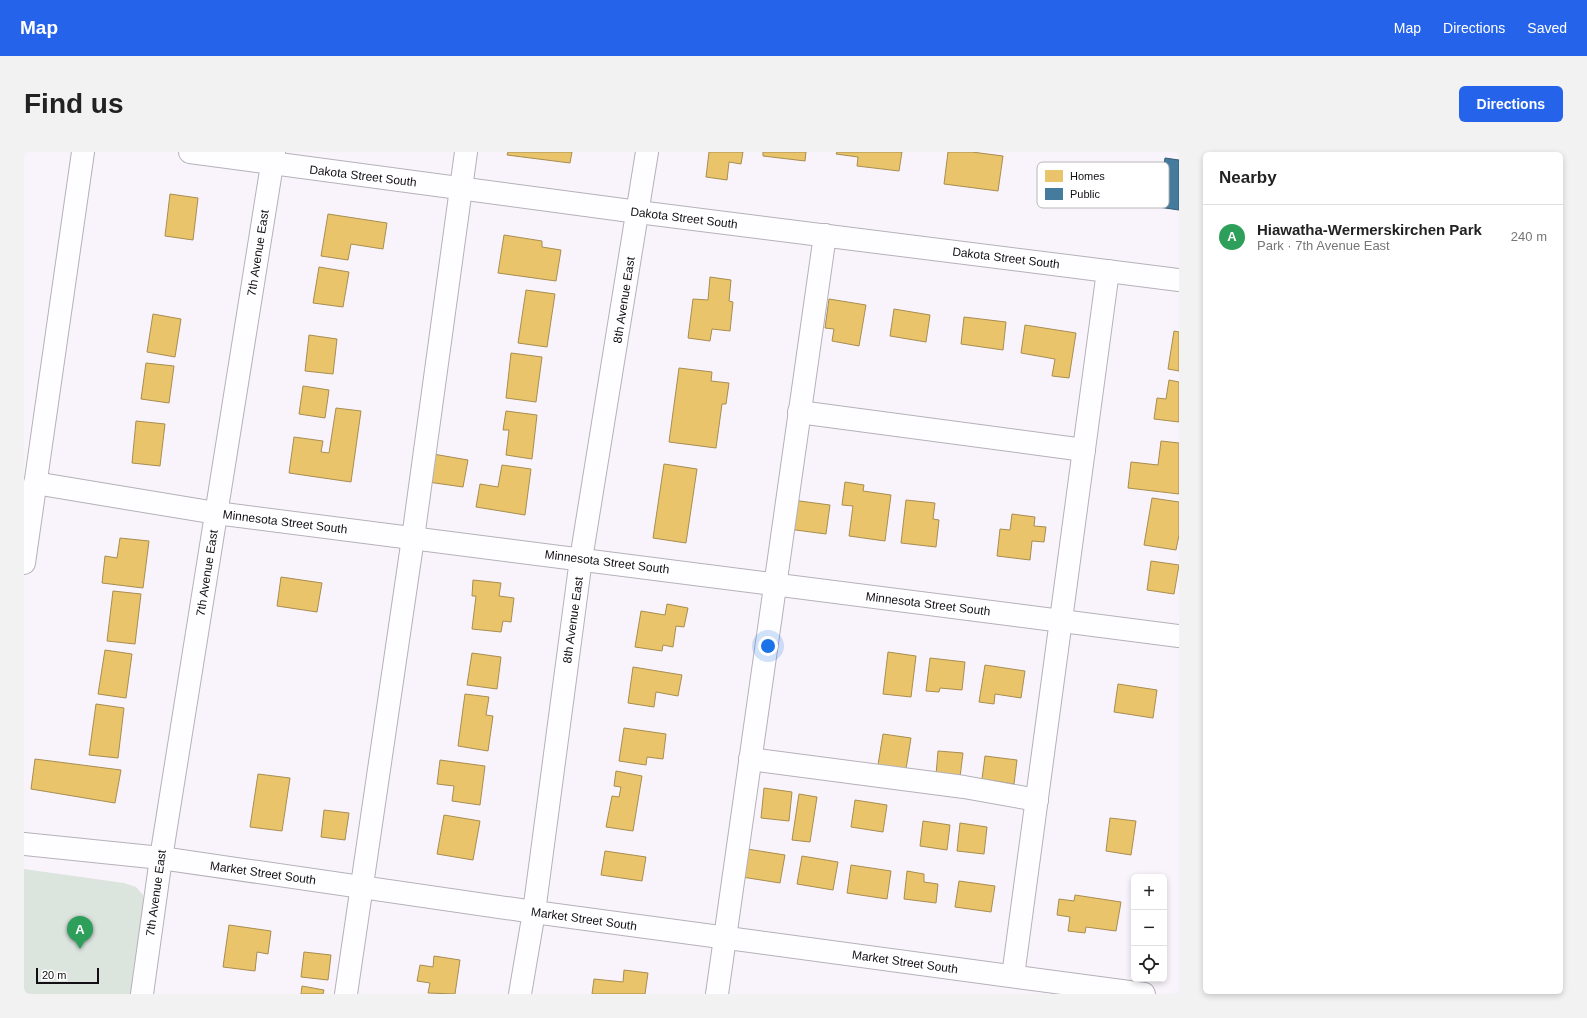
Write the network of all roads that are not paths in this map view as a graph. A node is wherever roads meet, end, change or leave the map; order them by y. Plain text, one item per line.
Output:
1 (83, 152) edge
2 (190, 152) edge
3 (466, 152) edge
4 (647, 152) edge
5 (273, 158) edge
6 (460, 188) junction
7 (638, 212) junction
8 (825, 236) junction
9 (1108, 271) junction
10 (1179, 280) edge
11 (799, 412) junction
12 (1084, 450) junction
13 (36, 483) junction
14 (216, 513) junction
15 (413, 538) junction
16 (582, 559) junction
17 (24, 563) edge
18 (775, 584) junction
19 (1061, 621) junction
20 (1179, 636) edge
21 (750, 759) junction
22 (1037, 800) junction
23 (24, 844) edge
24 (161, 858) junction
25 (361, 887) junction
26 (534, 912) junction
27 (725, 938) junction
28 (1013, 976) junction
29 (142, 994) edge
30 (346, 994) edge
31 (520, 994) edge
32 (717, 994) edge
33 (1144, 994) edge

1 - 13 street
2 - 5 street, Dakota Street South
3 - 6 street
4 - 7 street, 8th Avenue East
5 - 6 street, Dakota Street South
5 - 14 street, 7th Avenue East
6 - 7 street, Dakota Street South
6 - 15 street
7 - 8 street, Dakota Street South
7 - 16 street, 8th Avenue East
8 - 9 street, Dakota Street South
8 - 11 street
9 - 10 street, Dakota Street South
9 - 12 street
11 - 12 street
11 - 18 street
12 - 19 street
13 - 14 street, Minnesota Street South
13 - 17 street
14 - 15 street, Minnesota Street South
14 - 24 street, 7th Avenue East
15 - 16 street, Minnesota Street South
15 - 25 street
16 - 18 street, Minnesota Street South
16 - 26 street, 8th Avenue East
18 - 19 street, Minnesota Street South
18 - 21 street
19 - 20 street, Minnesota Street South
19 - 22 street
21 - 22 street
21 - 27 street
22 - 28 street
23 - 24 street, Market Street South
24 - 25 street, Market Street South
24 - 29 street, 7th Avenue East
25 - 26 street, Market Street South
25 - 30 street
26 - 27 street, Market Street South
26 - 31 street, 8th Avenue East
27 - 28 street, Market Street South
27 - 32 street
28 - 33 street, Market Street South

